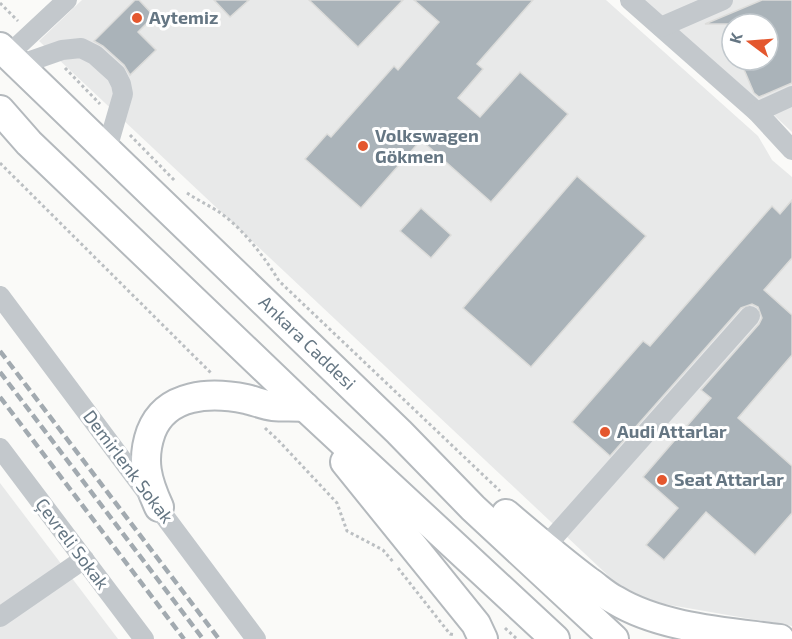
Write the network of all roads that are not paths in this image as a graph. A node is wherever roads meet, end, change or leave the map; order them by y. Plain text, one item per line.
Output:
1 (67, 0) edge
2 (630, 0) edge
3 (723, 0) edge
4 (661, 27) junction
5 (7, 53) edge
6 (792, 96) edge
7 (0, 110) edge
8 (757, 112) junction
9 (0, 119) edge
10 (29, 143) junction
11 (107, 149) junction
12 (792, 150) edge
13 (0, 296) edge
14 (750, 316) dead end
15 (305, 406) junction
16 (399, 432) junction
17 (0, 448) edge
18 (159, 507) junction
19 (545, 547) junction
20 (84, 559) junction
21 (0, 617) edge
22 (144, 639) edge
23 (256, 639) edge
24 (483, 639) edge
25 (555, 639) edge
26 (614, 639) edge
27 (780, 639) edge

1 - 5 street
2 - 4 street
3 - 4 street
4 - 8 street
5 - 11 highway, Ankara Caddesi
5 - 11 street
6 - 8 street
7 - 10 highway
8 - 12 street
9 - 10 highway
10 - 15 highway
11 - 16 highway, Ankara Caddesi
13 - 18 street, Demirlenk Sokak
14 - 19 street
15 - 18 highway
15 - 24 highway
15 - 25 highway
16 - 19 highway
16 - 26 highway, Ankara Caddesi
17 - 20 street, Çevreli Sokak
18 - 23 street, Demirlenk Sokak
19 - 27 highway
20 - 21 street
20 - 22 street, Çevreli Sokak

